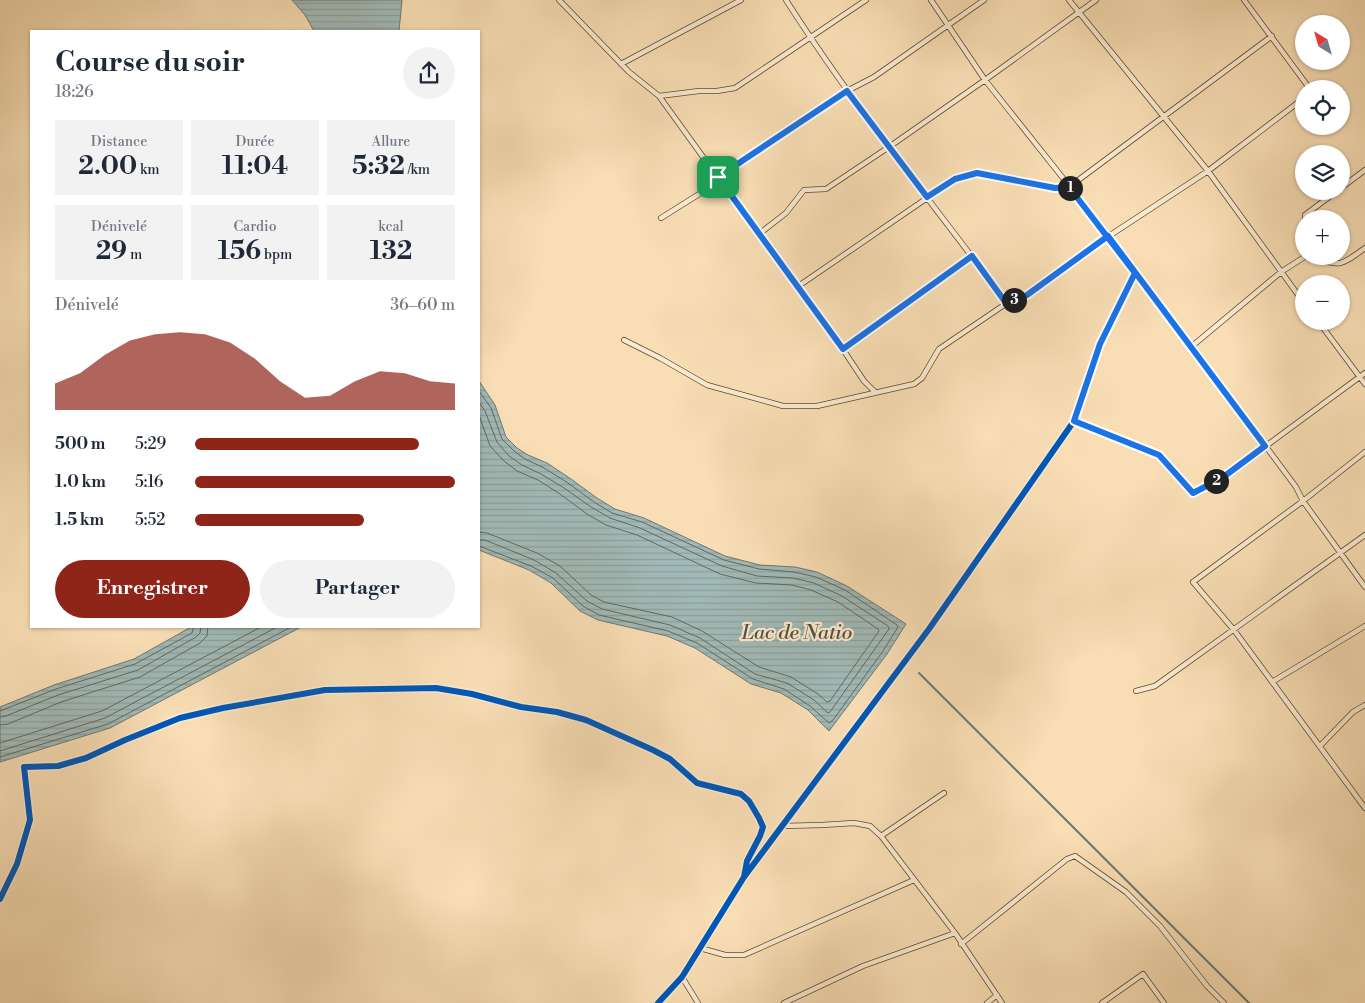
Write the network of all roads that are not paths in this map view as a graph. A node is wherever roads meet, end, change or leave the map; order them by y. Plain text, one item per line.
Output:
1 (559, 0) edge
2 (741, 0) edge
3 (786, 0) edge
4 (866, 0) edge
5 (931, 0) edge
6 (984, 0) edge
7 (1069, 0) edge
8 (1096, 0) edge
9 (1244, 0) edge
10 (1079, 12) junction
11 (948, 25) junction
12 (1272, 36) junction
13 (810, 38) junction
14 (622, 64) junction
15 (985, 80) junction
16 (1304, 80) edge
17 (847, 91) junction
18 (659, 96) junction
19 (1295, 105) edge
20 (1164, 116) junction
21 (890, 147) junction
22 (1365, 170) edge
23 (1208, 171) junction
24 (718, 177) junction
25 (1350, 181) edge
26 (1069, 187) junction
27 (927, 197) junction
28 (1325, 200) edge
29 (1312, 210) edge
30 (662, 218) dead end
31 (759, 234) junction
32 (1108, 236) junction
33 (1365, 248) edge
34 (972, 256) junction
35 (1350, 259) edge
36 (1295, 264) edge
37 (1281, 272) junction
38 (1135, 273) junction
39 (797, 287) junction
40 (1295, 291) edge
41 (1006, 303) junction
42 (1325, 330) edge
43 (624, 340) dead end
44 (1191, 347) junction
45 (843, 349) junction
46 (1365, 373) edge
47 (1360, 377) junction
48 (1365, 384) edge
49 (875, 392) junction
50 (1074, 421) junction
51 (1265, 446) junction
52 (1365, 452) edge
53 (1303, 501) junction
54 (1365, 535) edge
55 (1340, 554) junction
56 (1365, 587) edge
57 (1365, 626) edge
58 (1234, 630) junction
59 (1272, 682) junction
60 (1136, 691) dead end
61 (1365, 705) edge
62 (1320, 746) junction
63 (944, 793) dead end
64 (1365, 808) edge
65 (782, 826) junction
66 (881, 836) junction
67 (744, 877) junction
68 (914, 880) junction
69 (0, 899) edge
70 (955, 933) junction
71 (961, 944) junction
72 (700, 948) junction
73 (682, 977) junction
74 (997, 995) junction
75 (658, 1003) edge
76 (698, 1003) edge
77 (784, 1003) edge
78 (987, 1003) edge
79 (1002, 1003) edge
80 (1102, 1003) edge
81 (1164, 1003) edge
82 (1224, 1003) edge

1 - 14 street
2 - 14 street
3 - 13 street
4 - 13 street
5 - 11 street
6 - 11 street
7 - 10 street
8 - 10 street
9 - 12 street
10 - 15 street
10 - 20 street
11 - 15 street
11 - 17 street
12 - 16 street
12 - 20 street
13 - 17 street
13 - 18 street
14 - 18 street
15 - 21 street
15 - 26 street
17 - 21 street
17 - 24 street
18 - 24 street
19 - 23 street
20 - 23 street
20 - 26 street
21 - 27 street
21 - 31 street
22 - 25 street
23 - 32 street
23 - 37 street
24 - 30 street
24 - 31 street
26 - 27 street
26 - 32 street
27 - 34 street
27 - 39 street
28 - 29 street
31 - 39 street
32 - 38 street
32 - 41 street
33 - 35 street
34 - 41 street
34 - 45 street
36 - 37 street
37 - 40 street
37 - 44 street
38 - 44 street
38 - 50 street
39 - 45 street
41 - 49 street
42 - 47 street
43 - 49 street
44 - 51 street
45 - 49 street
46 - 47 street
47 - 48 street
47 - 51 street
50 - 51 street
50 - 65 street
51 - 53 street
52 - 53 street
53 - 55 street
53 - 58 street
54 - 55 street
55 - 56 street
55 - 58 street
57 - 59 street
58 - 59 street
58 - 60 street
59 - 62 street
61 - 62 street
62 - 64 street
63 - 66 street
65 - 66 street
65 - 67 street
66 - 68 street
67 - 69 street
67 - 72 street
68 - 70 street
68 - 72 street
70 - 71 street
70 - 77 street
71 - 74 street
71 - 82 street
72 - 73 street
73 - 75 street
73 - 76 street
74 - 78 street
74 - 79 street
80 - 81 street

